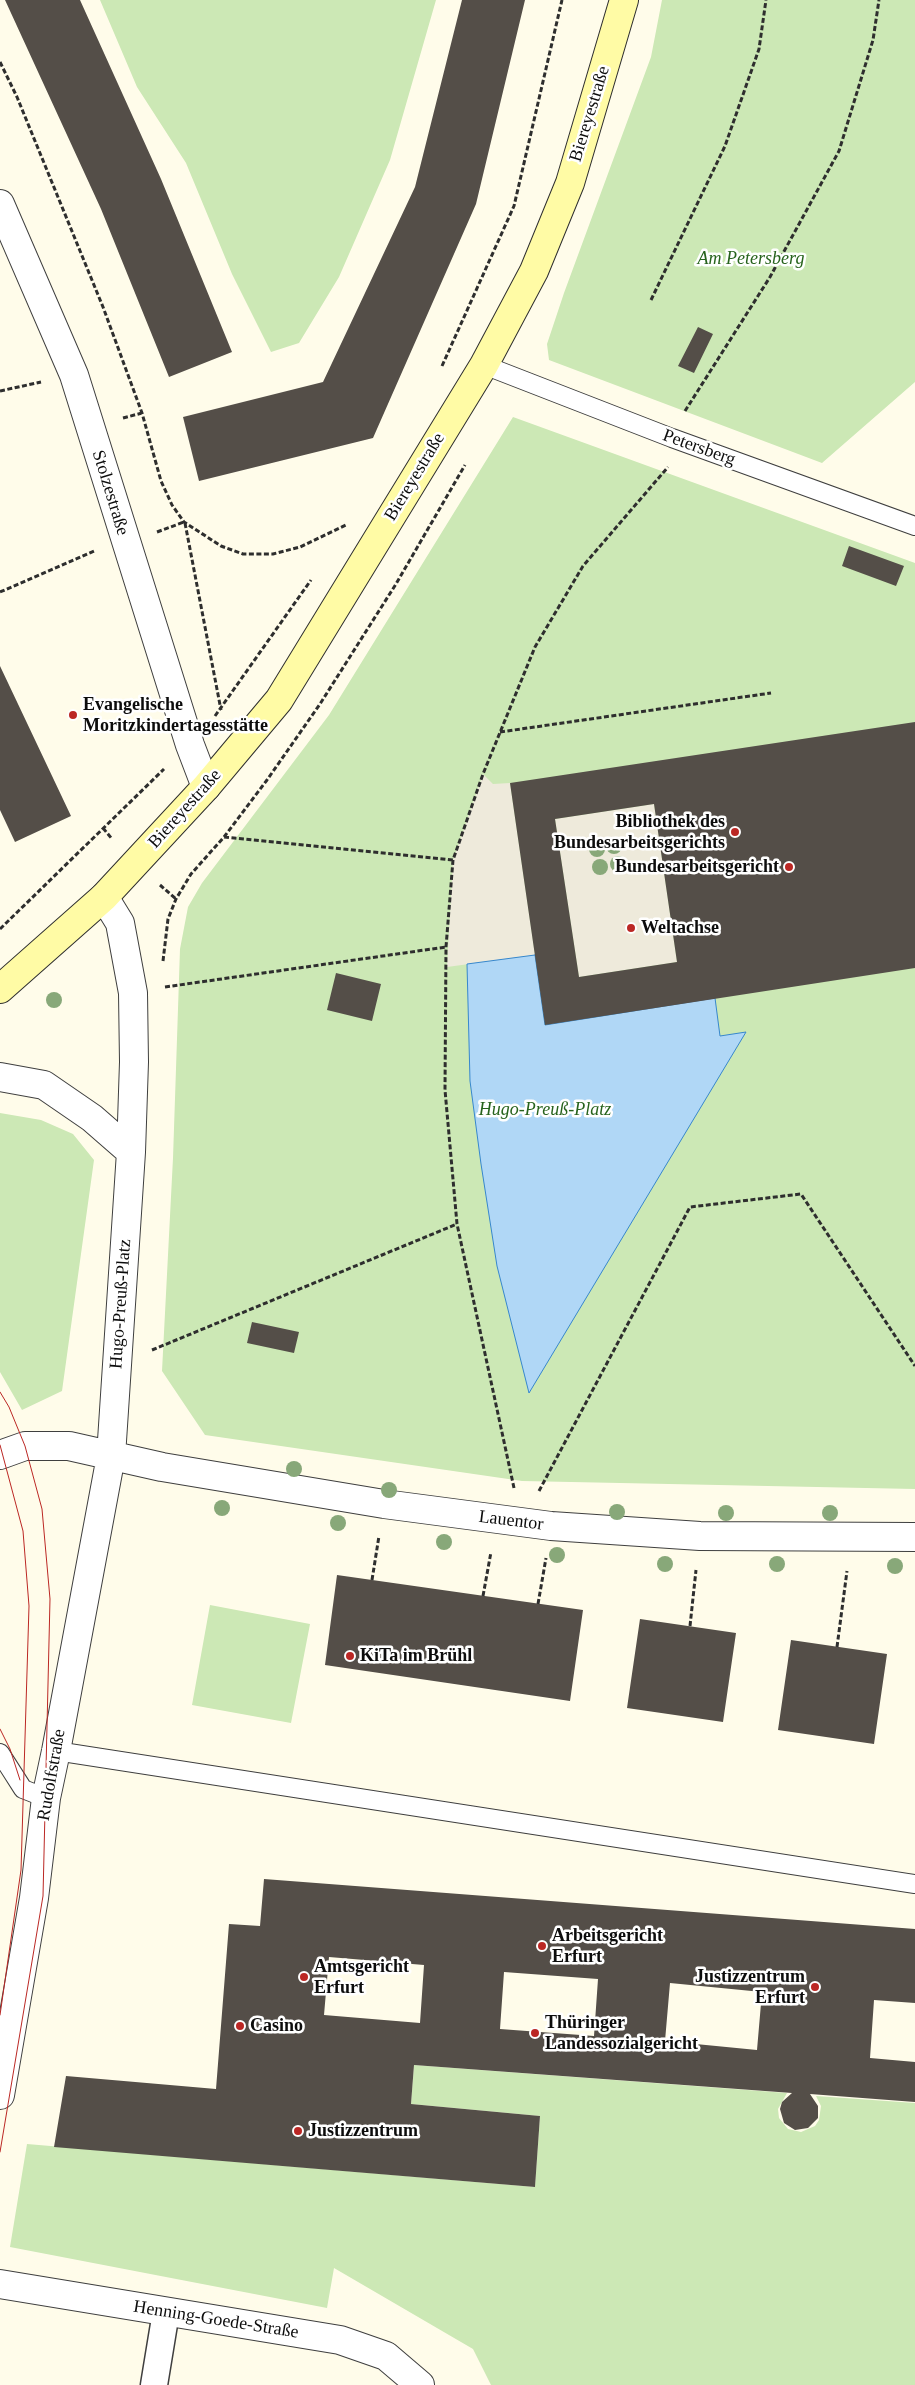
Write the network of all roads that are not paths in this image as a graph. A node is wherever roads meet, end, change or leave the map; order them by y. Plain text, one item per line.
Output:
1 (624, 0) edge
2 (0, 204) edge
3 (484, 365) junction
4 (915, 526) edge
5 (206, 787) junction
6 (104, 897) junction
7 (0, 989) edge
8 (0, 1077) edge
9 (131, 1152) junction
10 (0, 1454) edge
11 (111, 1456) junction
12 (915, 1537) edge
13 (56, 1751) junction
14 (0, 1753) edge
15 (46, 1798) junction
16 (915, 1884) edge
17 (0, 2095) edge
18 (0, 2284) edge
19 (166, 2312) junction
20 (154, 2385) edge
21 (420, 2385) edge

1 - 3 main road, Biereyestraße
2 - 5 street, Stolzestraße
3 - 4 lane, Petersberg
3 - 5 main road, Biereyestraße
5 - 6 main road, Biereyestraße
6 - 7 main road, Biereyestraße
6 - 9 street, Hugo-Preuß-Platz
8 - 9 street
9 - 11 street, Hugo-Preuß-Platz
10 - 11 street, Lauentor
11 - 12 street, Lauentor
11 - 13 street, Rudolfstraße
13 - 15 street, Rudolfstraße
13 - 16 lane
14 - 15 lane
15 - 17 street, Rudolfstraße
18 - 19 street, Henning-Goede-Straße
19 - 20 street
19 - 21 street, Henning-Goede-Straße

